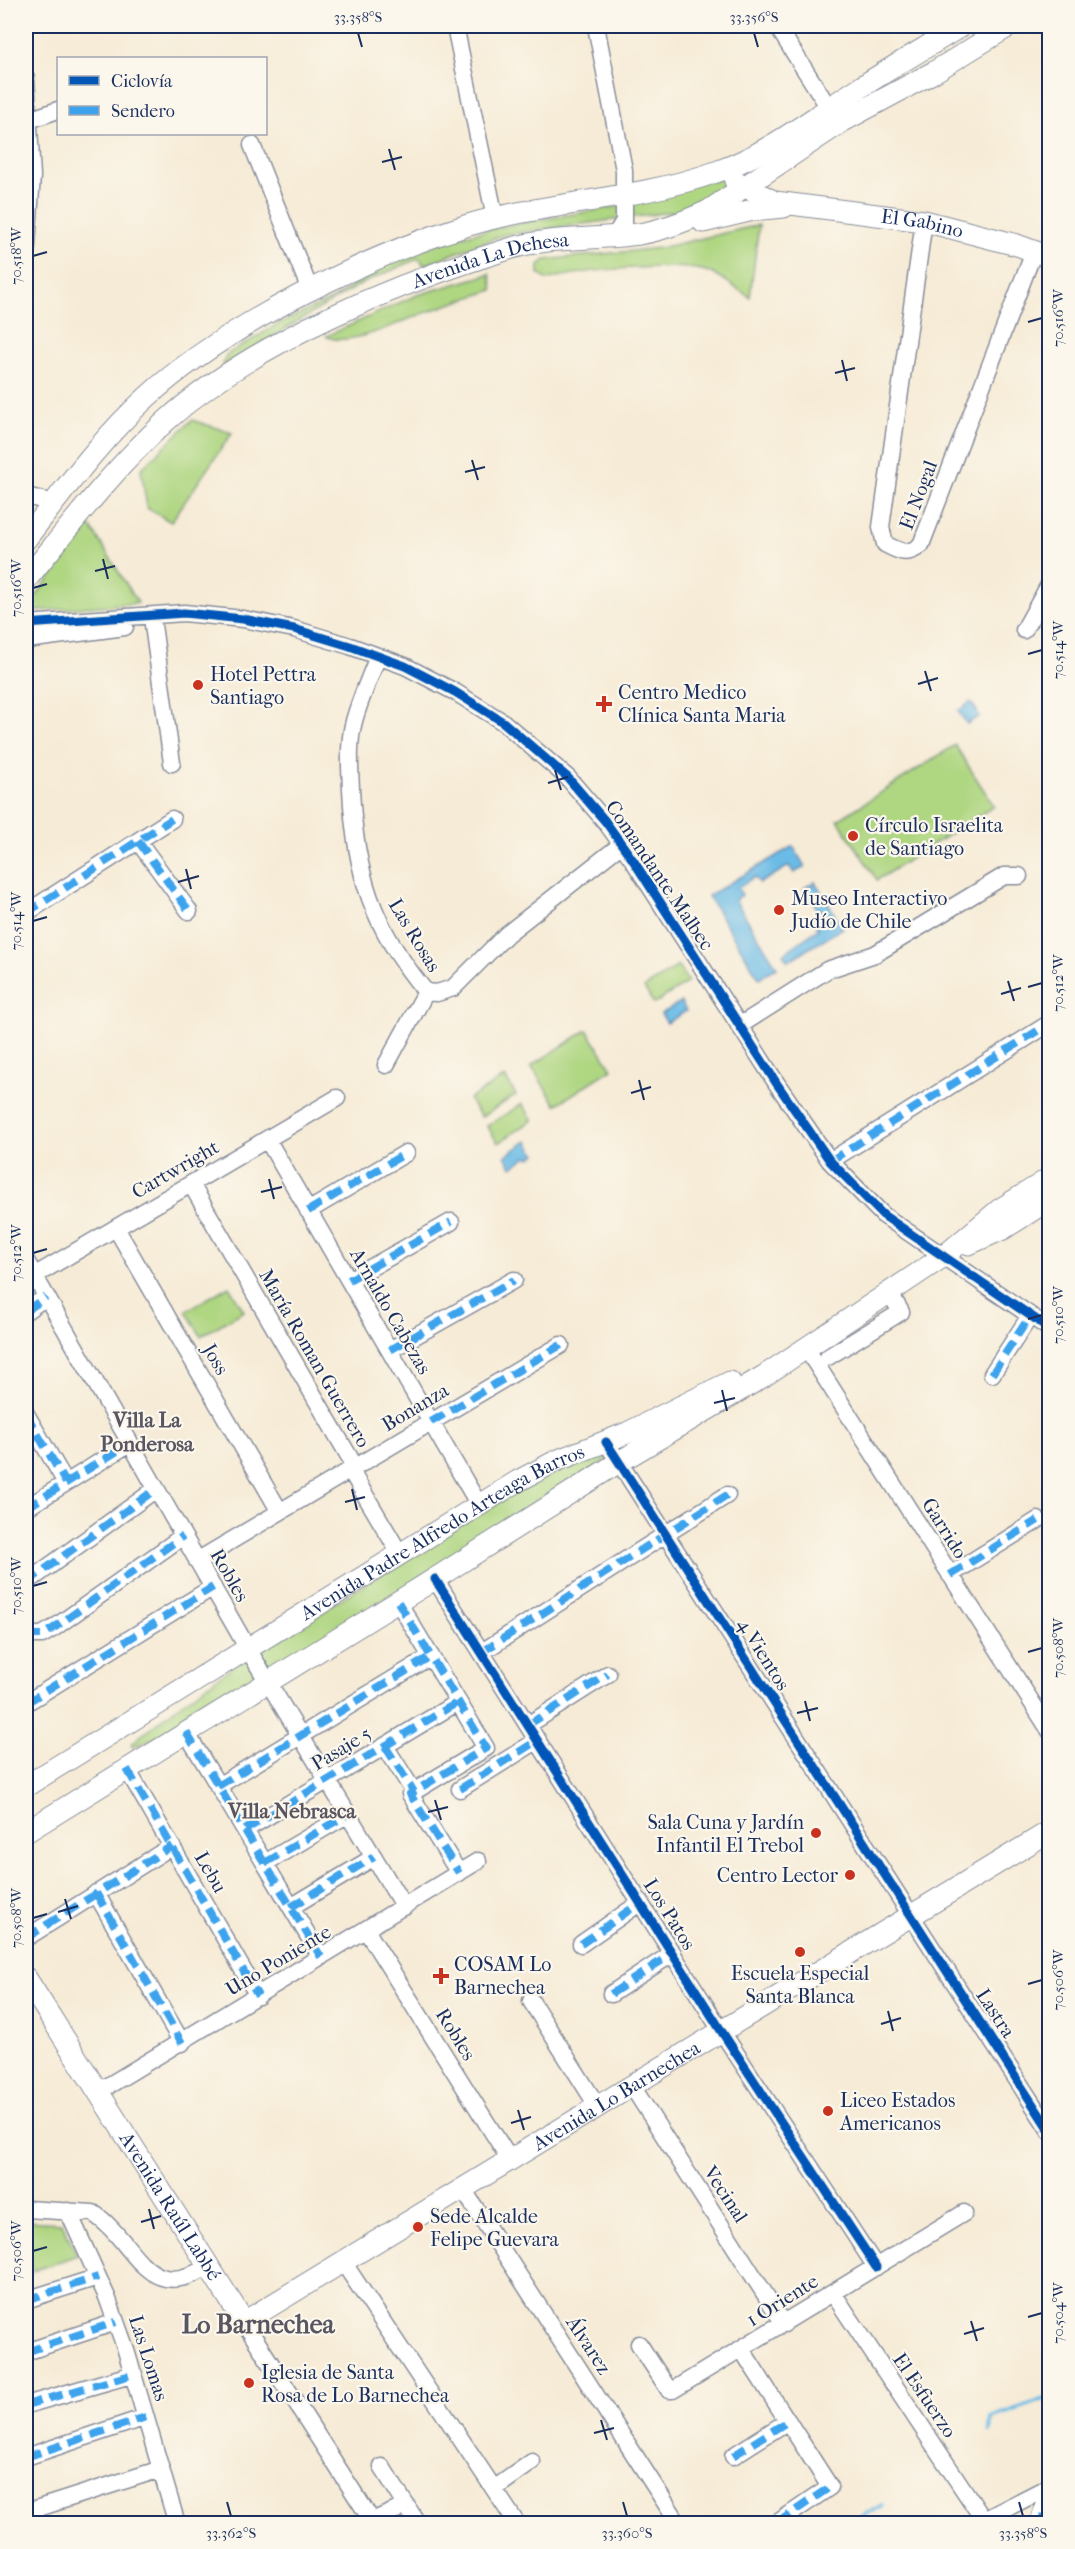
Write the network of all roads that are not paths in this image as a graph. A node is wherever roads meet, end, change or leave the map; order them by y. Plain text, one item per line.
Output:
1 (455, 26) edge
2 (596, 26) edge
3 (777, 26) edge
4 (961, 26) edge
5 (1009, 26) edge
6 (26, 83) edge
7 (829, 108) junction
8 (57, 110) edge
9 (29, 120) junction
10 (252, 145) dead end
11 (717, 172) junction
12 (746, 187) junction
13 (626, 195) junction
14 (791, 206) junction
15 (495, 218) junction
16 (924, 221) junction
17 (652, 231) junction
18 (27, 233) edge
19 (614, 237) junction
20 (1042, 254) edge
21 (26, 259) edge
22 (310, 290) junction
23 (223, 339) junction
24 (212, 385) junction
25 (26, 495) edge
26 (54, 503) junction
27 (26, 539) edge
28 (26, 580) edge
29 (1050, 583) edge
30 (264, 623) junction
31 (26, 624) edge
32 (153, 625) junction
33 (1024, 630) dead end
34 (26, 640) edge
35 (378, 656) junction
36 (172, 763) dead end
37 (172, 819) dead end
38 (138, 841) junction
39 (622, 844) junction
40 (1019, 876) dead end
41 (189, 911) dead end
42 (26, 913) edge
43 (426, 992) junction
44 (1050, 1023) edge
45 (739, 1026) junction
46 (386, 1065) dead end
47 (338, 1098) dead end
48 (267, 1139) junction
49 (406, 1153) dead end
50 (830, 1161) junction
51 (1050, 1178) edge
52 (191, 1184) junction
53 (1050, 1199) edge
54 (308, 1211) junction
55 (451, 1222) dead end
56 (116, 1228) junction
57 (944, 1256) junction
58 (26, 1261) edge
59 (34, 1276) junction
60 (349, 1280) junction
61 (514, 1280) dead end
62 (889, 1292) junction
63 (46, 1298) junction
64 (26, 1311) edge
65 (1030, 1316) junction
66 (1050, 1329) edge
67 (561, 1345) dead end
68 (390, 1350) junction
69 (800, 1351) junction
70 (828, 1356) dead end
71 (992, 1374) dead end
72 (26, 1413) edge
73 (431, 1422) junction
74 (606, 1442) junction
75 (130, 1443) junction
76 (619, 1462) junction
77 (353, 1469) junction
78 (66, 1483) junction
79 (156, 1490) junction
80 (727, 1495) dead end
81 (479, 1505) junction
82 (26, 1508) edge
83 (280, 1512) junction
84 (1038, 1520) dead end
85 (665, 1533) junction
86 (183, 1536) junction
87 (400, 1554) junction
88 (198, 1561) junction
89 (950, 1575) junction
90 (435, 1579) junction
91 (26, 1583) edge
92 (213, 1587) junction
93 (398, 1602) junction
94 (26, 1635) edge
95 (248, 1649) junction
96 (482, 1652) junction
97 (430, 1656) junction
98 (608, 1674) dead end
99 (268, 1682) junction
100 (165, 1700) junction
101 (458, 1702) junction
102 (26, 1704) edge
103 (528, 1725) junction
104 (1050, 1731) edge
105 (186, 1732) junction
106 (300, 1735) junction
107 (538, 1740) junction
108 (386, 1746) junction
109 (128, 1769) junction
110 (328, 1781) junction
111 (26, 1786) edge
112 (218, 1786) junction
113 (459, 1789) dead end
114 (412, 1793) junction
115 (26, 1802) edge
116 (348, 1814) junction
117 (26, 1819) edge
118 (245, 1830) junction
119 (26, 1832) edge
120 (1050, 1832) edge
121 (171, 1846) junction
122 (374, 1857) junction
123 (478, 1861) dead end
124 (265, 1863) junction
125 (459, 1873) junction
126 (96, 1893) junction
127 (641, 1902) junction
128 (291, 1907) junction
129 (404, 1907) junction
130 (911, 1916) junction
131 (366, 1930) junction
132 (26, 1938) edge
133 (581, 1944) dead end
134 (673, 1953) junction
135 (321, 1957) junction
136 (26, 1978) edge
137 (611, 1994) dead end
138 (258, 1996) junction
139 (531, 2001) dead end
140 (722, 2032) junction
141 (182, 2043) junction
142 (632, 2086) junction
143 (98, 2092) junction
144 (598, 2107) junction
145 (1050, 2130) edge
146 (510, 2160) junction
147 (463, 2189) junction
148 (26, 2209) edge
149 (68, 2211) junction
150 (964, 2213) dead end
151 (343, 2262) junction
152 (209, 2266) junction
153 (876, 2267) junction
154 (98, 2277) junction
155 (833, 2294) junction
156 (26, 2300) edge
157 (116, 2322) junction
158 (244, 2322) junction
159 (784, 2324) junction
160 (639, 2344) dead end
161 (742, 2350) junction
162 (26, 2352) edge
163 (134, 2374) junction
164 (26, 2405) edge
165 (146, 2417) junction
166 (788, 2421) junction
167 (733, 2456) dead end
168 (26, 2457) edge
169 (532, 2462) dead end
170 (382, 2467) dead end
171 (161, 2469) junction
172 (1049, 2486) edge
173 (494, 2489) junction
174 (406, 2506) junction
175 (26, 2512) edge
176 (1042, 2520) edge
177 (980, 2521) edge
178 (373, 2522) edge
179 (177, 2523) edge
180 (418, 2523) edge
181 (517, 2523) edge
182 (680, 2523) edge
183 (777, 2523) edge

1 - 15 street
2 - 13 street
3 - 7 street
4 - 7 main road, Avenida La Dehesa
5 - 12 main road, Avenida La Dehesa
6 - 9 street
7 - 11 main road, Avenida La Dehesa
8 - 9 street
9 - 18 street
10 - 22 street
11 - 12 main road, El Gabino
11 - 13 main road, Avenida La Dehesa
12 - 14 main road, El Gabino
12 - 17 main road, Avenida La Dehesa
13 - 15 main road, Avenida La Dehesa
13 - 19 street
14 - 16 main road, El Gabino
14 - 17 main road, El Gabino
15 - 22 main road, Avenida La Dehesa
16 - 20 main road, El Gabino
16 - 20 street, El Nogal
17 - 19 main road, Avenida La Dehesa
18 - 21 street
19 - 24 main road, Avenida La Dehesa
22 - 23 main road, Avenida La Dehesa
23 - 24 main road
23 - 26 main road, Avenida La Dehesa
24 - 28 main road, Avenida La Dehesa
25 - 26 street
26 - 27 main road, Avenida La Dehesa
29 - 33 street
30 - 31 street, Comandante Malbec
30 - 32 street, Comandante Malbec
30 - 35 street, Comandante Malbec
32 - 34 street, Comandante Malbec
32 - 36 street
35 - 39 street, Comandante Malbec
35 - 43 street, Las Rosas
37 - 38 street
38 - 41 street
38 - 42 street
39 - 43 street, Las Rosas
39 - 45 street, Comandante Malbec
40 - 45 street
43 - 46 street
44 - 50 street
45 - 50 street, Comandante Malbec
47 - 48 street, Cartwright
48 - 52 street, Cartwright
48 - 54 street, Arnaldo Cabezas
49 - 54 street
50 - 57 street, Comandante Malbec
51 - 57 main road, Avenida Padre Alfredo Arteaga Barros
52 - 56 street, Cartwright
52 - 77 street, María Roman Guerrero
53 - 57 main road, Avenida Padre Alfredo Arteaga Barros
54 - 60 street, Arnaldo Cabezas
55 - 60 street
56 - 59 street, Cartwright
56 - 83 street, Joss
57 - 62 main road, Avenida Padre Alfredo Arteaga Barros
57 - 65 street, Comandante Malbec
58 - 59 street, Robles
59 - 63 street, Robles
60 - 68 street, Arnaldo Cabezas
61 - 68 street
62 - 69 main road, Avenida Padre Alfredo Arteaga Barros
62 - 70 street
63 - 64 street
63 - 75 street, Robles
65 - 66 street, Comandante Malbec
65 - 71 street
67 - 73 street, Bonanza
68 - 73 street, Arnaldo Cabezas
69 - 74 main road, Avenida Padre Alfredo Arteaga Barros
69 - 76 main road, Avenida Padre Alfredo Arteaga Barros
69 - 89 street, Garrido
72 - 78 street
73 - 77 street, Bonanza
73 - 81 street, Arnaldo Cabezas
74 - 76 street, 4 Vientos
74 - 81 main road, Avenida Padre Alfredo Arteaga Barros
75 - 78 street
75 - 79 street, Robles
76 - 85 street, 4 Vientos
76 - 90 main road, Avenida Padre Alfredo Arteaga Barros
77 - 83 street, Bonanza
77 - 87 street, María Roman Guerrero
78 - 82 street
79 - 86 street, Robles
79 - 91 street
80 - 85 street
81 - 87 main road, Avenida Padre Alfredo Arteaga Barros
83 - 88 street, Bonanza
84 - 89 street
85 - 96 street
85 - 130 street, 4 Vientos
86 - 88 street, Robles
86 - 94 street
87 - 95 main road, Avenida Padre Alfredo Arteaga Barros
88 - 92 street, Robles
89 - 104 street, Garrido
90 - 93 main road, Avenida Padre Alfredo Arteaga Barros
90 - 96 street, Los Patos
92 - 95 street, Robles
92 - 102 street
93 - 97 street
93 - 99 main road, Avenida Padre Alfredo Arteaga Barros
95 - 99 street, Robles
95 - 100 main road, Avenida Padre Alfredo Arteaga Barros
96 - 103 street, Los Patos
97 - 101 street
97 - 106 street
98 - 103 street
99 - 105 main road, Avenida Padre Alfredo Arteaga Barros
99 - 106 street, Robles
100 - 111 main road, Avenida Padre Alfredo Arteaga Barros
100 - 115 main road, Avenida Padre Alfredo Arteaga Barros
101 - 108 street, Pasaje 5
101 - 114 street
103 - 107 street, Los Patos
105 - 109 main road, Avenida Padre Alfredo Arteaga Barros
105 - 112 street
105 - 117 main road, Avenida Padre Alfredo Arteaga Barros
106 - 110 street, Robles
106 - 112 street
107 - 113 street
107 - 127 street, Los Patos
108 - 110 street, Pasaje 5
108 - 114 street
109 - 119 main road, Avenida Padre Alfredo Arteaga Barros
109 - 121 street, Lebu
110 - 116 street, Robles
110 - 118 street, Pasaje 5
112 - 118 street
114 - 125 street
116 - 122 street, Robles
116 - 124 street
118 - 124 street
120 - 130 main road, Avenida Lo Barnechea
121 - 126 street
121 - 138 street, Lebu
122 - 128 street
122 - 129 street, Robles
123 - 125 street, Uno Poniente
124 - 128 street
125 - 129 street, Uno Poniente
126 - 132 street
126 - 141 street
127 - 133 street
127 - 134 street, Los Patos
128 - 135 street
129 - 131 street, Uno Poniente
130 - 140 main road, Avenida Lo Barnechea
130 - 145 street, Lastra
131 - 135 street, Uno Poniente
131 - 146 street, Robles
134 - 137 street
134 - 140 street, Los Patos
135 - 138 street, Uno Poniente
136 - 143 main road, Avenida Raúl Labbé
138 - 141 street, Uno Poniente
139 - 144 street
140 - 142 main road, Avenida Lo Barnechea
140 - 153 street, Los Patos
141 - 143 street, Uno Poniente
142 - 144 main road, Avenida Lo Barnechea
142 - 159 street, Vecinal
143 - 152 main road, Avenida Raúl Labbé
144 - 146 main road, Avenida Lo Barnechea
146 - 147 main road, Avenida Lo Barnechea
147 - 151 main road, Avenida Lo Barnechea
147 - 182 street, Álvarez
148 - 149 street
149 - 152 street
149 - 154 street, Las Lomas
150 - 153 street, 1 Oriente
151 - 158 main road, Avenida Lo Barnechea
151 - 173 street
152 - 158 main road, Avenida Raúl Labbé
153 - 155 street, 1 Oriente
154 - 156 street
154 - 157 street, Las Lomas
155 - 159 street, 1 Oriente
155 - 177 street, El Esfuerzo
157 - 162 street
157 - 163 street, Las Lomas
158 - 178 street, Avenida Raúl Labbé
159 - 161 street, 1 Oriente
160 - 161 street, 1 Oriente
161 - 166 street
163 - 164 street
163 - 165 street, Las Lomas
165 - 168 street
165 - 171 street, Las Lomas
166 - 167 street
166 - 183 street
169 - 173 street
170 - 174 street
171 - 175 street
171 - 179 street, Las Lomas
172 - 176 street
172 - 177 street
173 - 181 street
174 - 178 street
174 - 180 street

